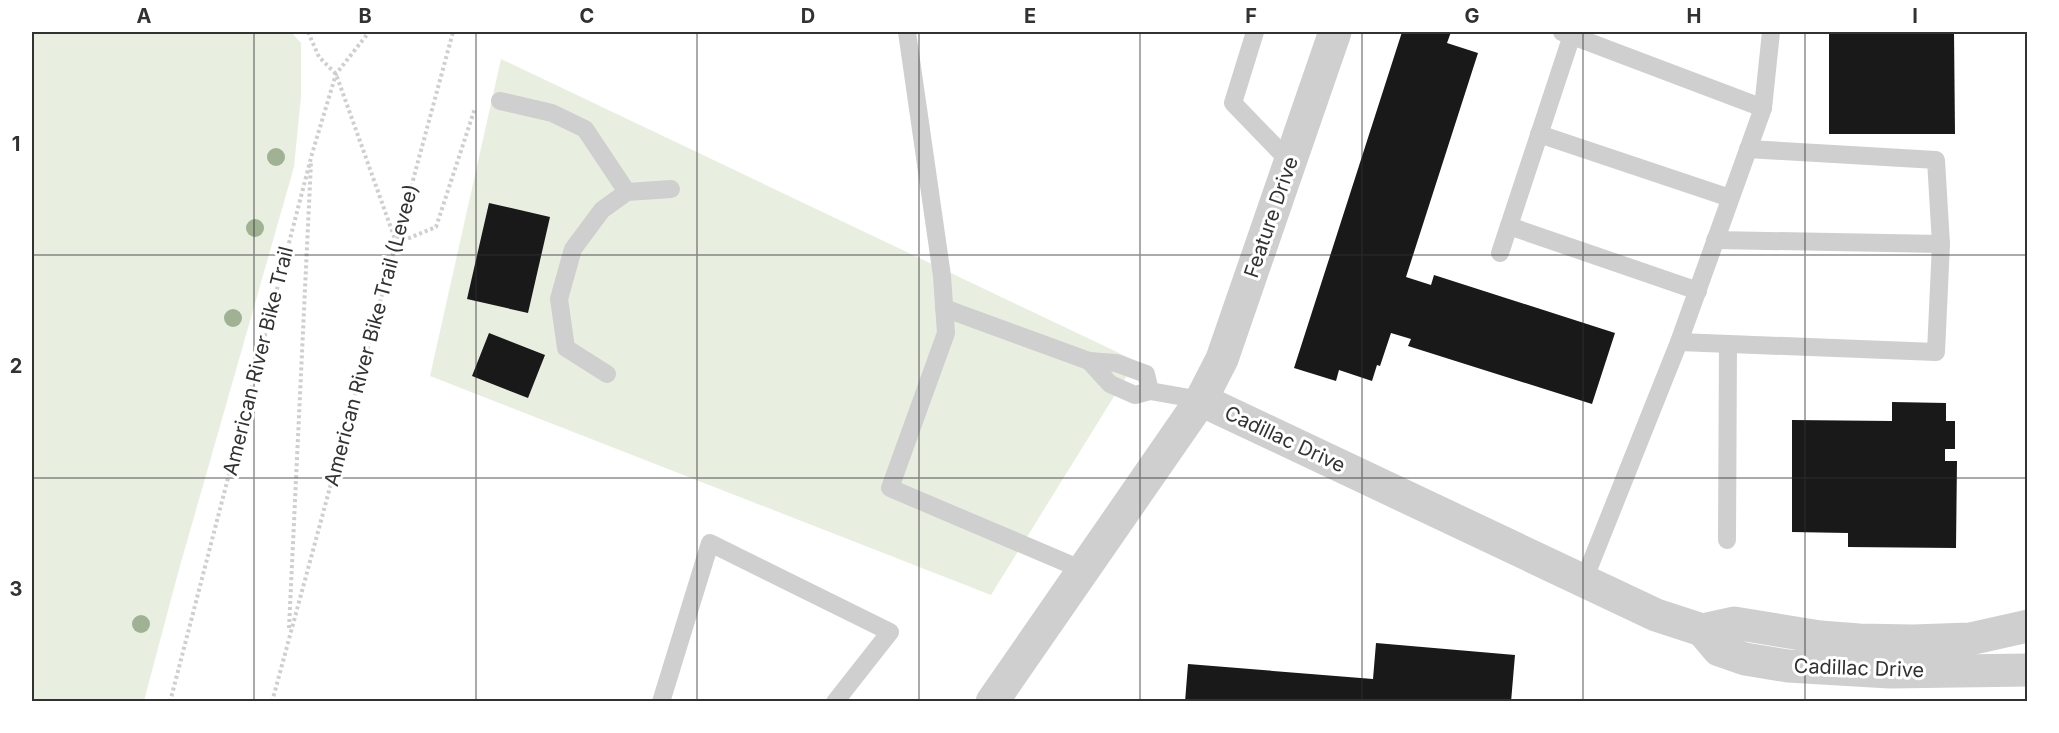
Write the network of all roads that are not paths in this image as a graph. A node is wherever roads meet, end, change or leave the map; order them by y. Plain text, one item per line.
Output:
1 (907, 32) edge
2 (1255, 32) edge
3 (1335, 32) edge
4 (1771, 32) edge
5 (1568, 33) edge
6 (500, 101) road end
7 (1763, 108) junction
8 (1539, 134) junction
9 (1748, 149) junction
10 (1290, 162) junction
11 (671, 189) dead end
12 (627, 192) junction
13 (1730, 198) junction
14 (1509, 226) junction
15 (1716, 240) junction
16 (1941, 244) junction
17 (1500, 253) dead end
18 (1698, 291) junction
19 (944, 308) junction
20 (1679, 342) junction
21 (1728, 344) junction
22 (607, 374) dead end
23 (1201, 400) junction
24 (1728, 540) dead end
25 (1083, 570) junction
26 (1584, 580) junction
27 (2028, 626) edge
28 (1702, 630) junction
29 (2028, 670) edge
30 (661, 702) edge
31 (835, 702) edge
32 (992, 702) edge

1 - 19 lane
2 - 10 lane
3 - 10 street, Feature Drive
4 - 7 lane
5 - 7 lane
5 - 8 lane
6 - 12 lane
7 - 9 lane
8 - 13 lane
8 - 14 lane
9 - 13 lane
9 - 16 lane
10 - 23 street, Feature Drive
11 - 12 lane
12 - 22 lane
13 - 15 lane
14 - 17 lane
14 - 18 lane
15 - 16 lane
15 - 18 lane
16 - 21 lane
18 - 20 lane
19 - 23 lane
19 - 25 lane
20 - 21 lane
20 - 26 lane
21 - 24 lane
23 - 25 street, Cadillac Drive
23 - 26 street, Cadillac Drive
25 - 32 street, Cadillac Drive
26 - 28 street, Cadillac Drive
27 - 28 street, Cadillac Drive
28 - 29 street, Cadillac Drive
30 - 31 lane

